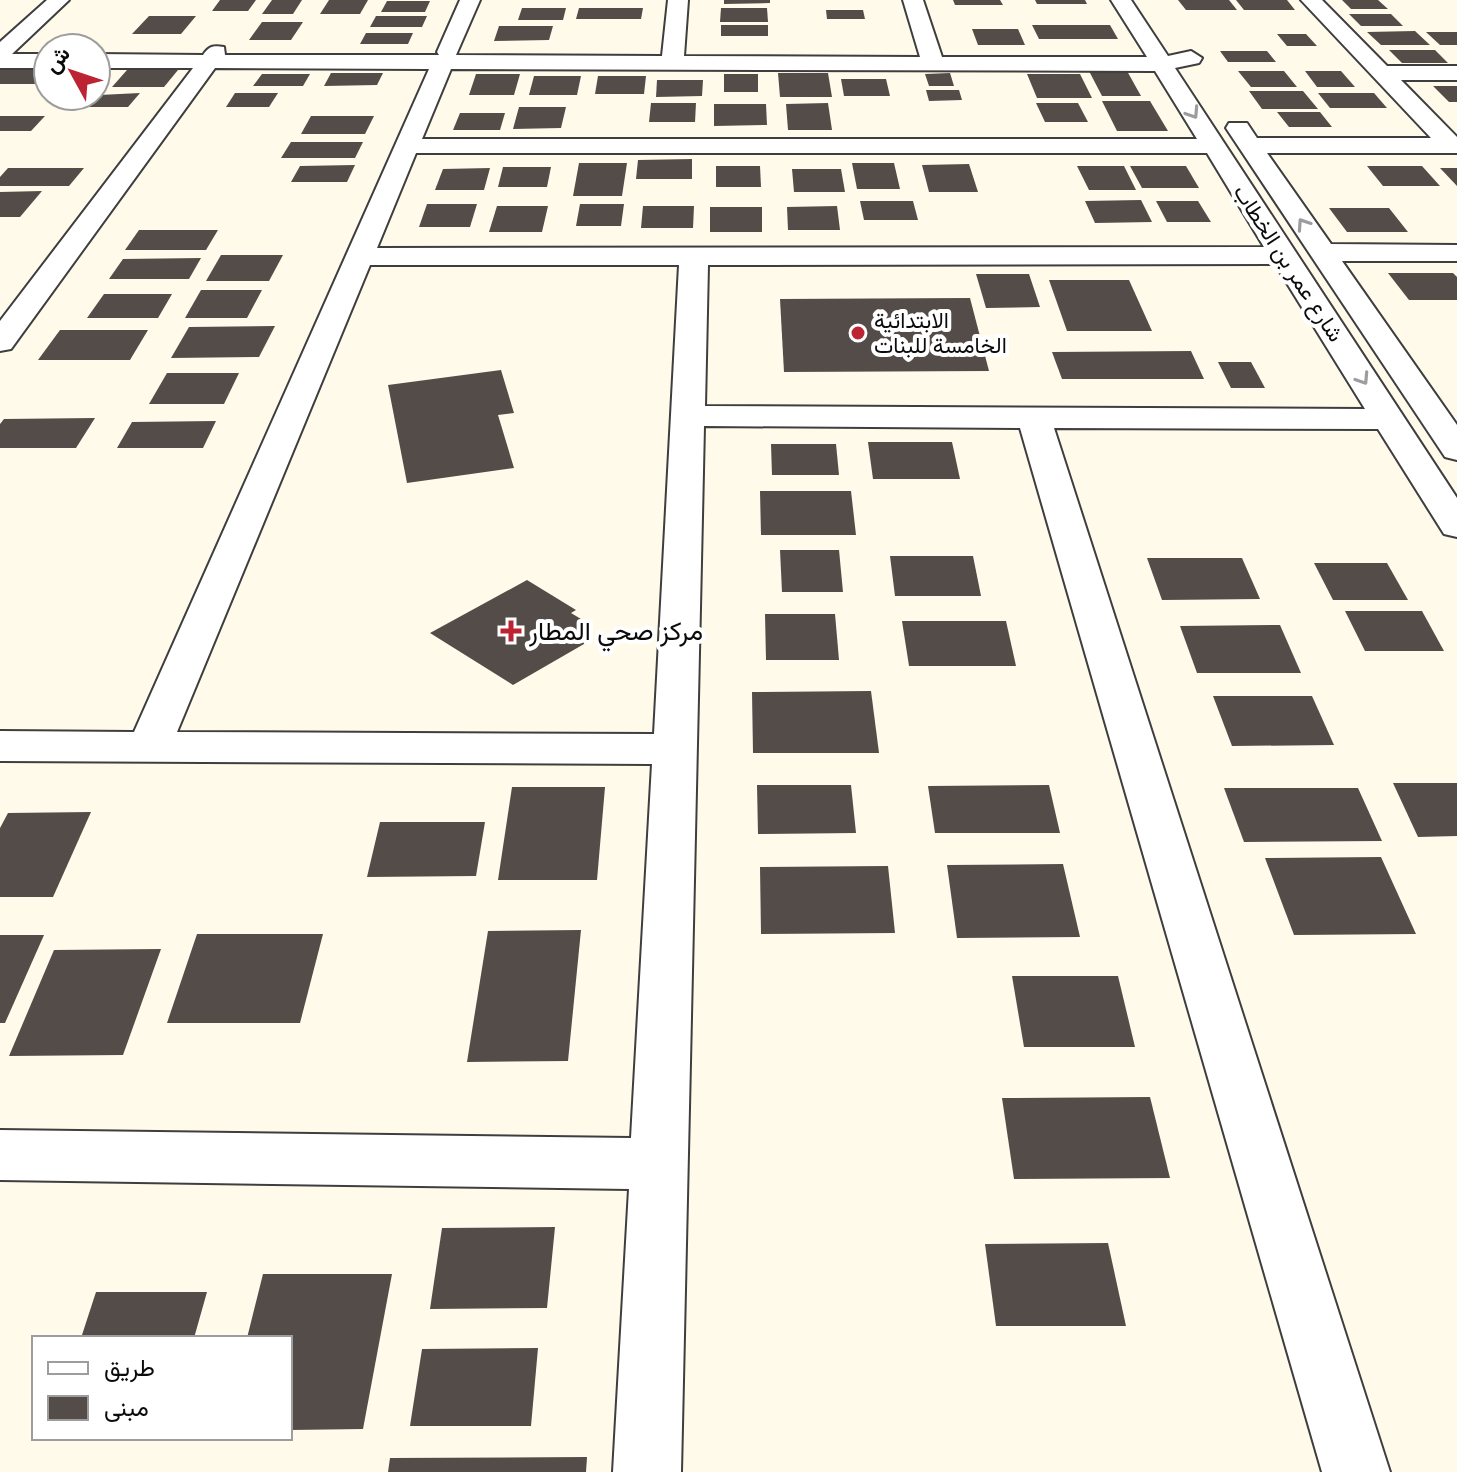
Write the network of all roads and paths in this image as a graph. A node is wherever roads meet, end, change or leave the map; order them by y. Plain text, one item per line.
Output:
1 (59, 0) edge
2 (470, 0) edge
3 (678, 0) edge
4 (913, 0) edge
5 (1121, 0) edge
6 (1150, 0) edge
7 (1311, 0) edge
8 (32, 53) edge
9 (112, 53) edge
10 (1, 56) edge
11 (213, 57) junction
12 (446, 57) junction
13 (672, 58) junction
14 (931, 58) junction
15 (1158, 58) junction
16 (1191, 58) junction
17 (32, 59) edge
18 (112, 60) edge
19 (1381, 73) junction
20 (1457, 73) edge
21 (1207, 83) dead end
22 (1224, 108) dead end
23 (1249, 145) junction
24 (407, 146) junction
25 (1215, 146) junction
26 (1454, 146) edge
27 (1322, 252) junction
28 (1457, 253) edge
29 (1284, 255) junction
30 (360, 257) junction
31 (694, 257) junction
32 (0, 342) edge
33 (688, 416) junction
34 (1034, 417) junction
35 (1389, 419) junction
36 (1457, 450) edge
37 (1457, 526) edge
38 (0, 746) edge
39 (149, 747) junction
40 (675, 749) junction
41 (0, 1155) edge
42 (659, 1164) junction
43 (647, 1472) edge
44 (1356, 1472) edge

1 - 10 street
2 - 12 street
3 - 13 street
4 - 14 street
5 - 15 street, شارع عمر بن الخطاب
6 - 16 street
7 - 19 street
8 - 10 street
9 - 11 street
10 - 17 street
11 - 12 street
11 - 18 street
11 - 32 street
12 - 13 street
12 - 24 street
13 - 14 street
14 - 15 street
15 - 16 street
15 -> 25 street, شارع عمر بن الخطاب
16 - 21 street
19 - 20 street
19 - 26 street
22 - 23 street, شارع عمر بن الخطاب
23 - 26 street
27 -> 23 street, شارع عمر بن الخطاب
24 - 25 street
24 - 30 street
25 - 29 street, شارع عمر بن الخطاب
27 - 28 street
27 - 36 street, شارع عمر بن الخطاب
29 - 31 street
29 -> 35 street, شارع عمر بن الخطاب
30 - 31 street
30 - 39 street
31 - 33 street
33 - 34 street
33 - 40 street
34 - 35 street
34 - 44 street
35 - 37 street, شارع عمر بن الخطاب
38 - 39 street
39 - 40 street
40 - 42 street
41 - 42 street
42 - 43 street

